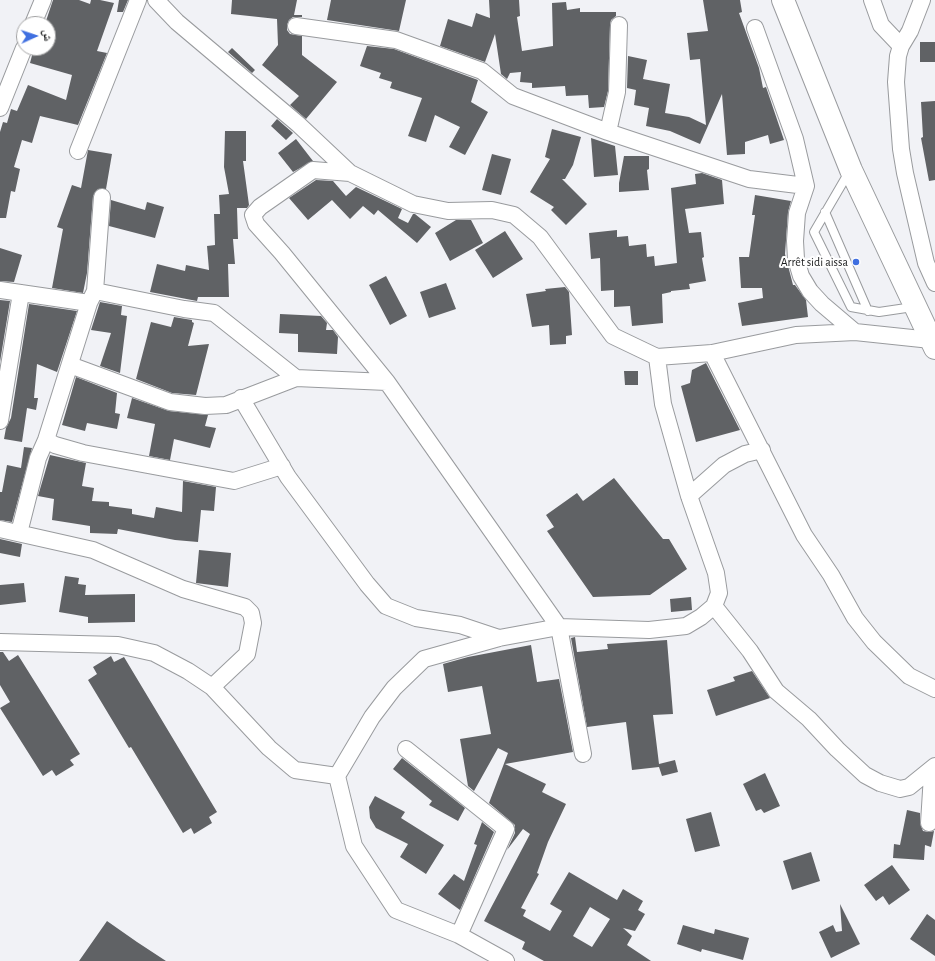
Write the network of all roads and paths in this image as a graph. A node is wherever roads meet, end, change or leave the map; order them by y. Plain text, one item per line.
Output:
1 (43, 0) edge
2 (138, 0) edge
3 (156, 0) edge
4 (783, 0) edge
5 (872, 0) edge
6 (922, 0) edge
7 (37, 16) edge
8 (619, 25) dead end
9 (296, 26) dead end
10 (755, 28) dead end
11 (901, 46) junction
12 (21, 56) edge
13 (0, 108) edge
14 (608, 132) junction
15 (78, 151) dead end
16 (851, 170) junction
17 (350, 173) junction
18 (806, 186) junction
19 (102, 197) dead end
20 (825, 212) junction
21 (935, 283) edge
22 (0, 290) edge
23 (21, 293) junction
24 (92, 297) junction
25 (914, 307) junction
26 (868, 310) junction
27 (855, 332) junction
28 (933, 344) edge
29 (712, 353) junction
30 (658, 357) junction
31 (70, 365) junction
32 (296, 378) junction
33 (387, 382) junction
34 (241, 398) junction
35 (0, 421) edge
36 (46, 440) junction
37 (762, 450) junction
38 (282, 466) junction
39 (689, 496) junction
40 (0, 529) edge
41 (19, 533) junction
42 (714, 606) junction
43 (559, 627) junction
44 (499, 638) junction
45 (0, 642) edge
46 (212, 687) junction
47 (935, 689) edge
48 (406, 749) dead end
49 (583, 754) dead end
50 (935, 766) edge
51 (935, 770) edge
52 (337, 776) junction
53 (929, 823) dead end
54 (459, 935) junction
55 (506, 961) edge

1 - 7 street
2 - 15 street
3 - 17 street
4 - 16 main road
5 - 11 street
6 - 11 street
8 - 14 street
9 - 14 street
10 - 18 street
11 - 21 street
12 - 13 street
14 - 18 street
16 - 20 lane
16 - 25 main road
17 - 30 street
17 - 33 street
18 - 27 street
19 - 24 street
20 - 26 lane
20 - 26 lane
22 - 23 street
23 - 24 street
23 - 35 street
24 - 31 street
24 - 32 street
25 - 26 lane
25 - 28 main road
27 - 28 street
27 - 29 street
29 - 30 street
29 - 37 street
30 - 39 street
31 - 34 street
31 - 36 street
32 - 33 street
32 - 34 street
33 - 43 street
34 - 38 street
36 - 38 street
36 - 41 street
37 - 39 street
37 - 47 street
38 - 44 street
39 - 42 street
40 - 41 street
41 - 46 street
42 - 43 street
42 - 50 street
43 - 44 street
43 - 49 street
44 - 52 street
45 - 46 street
46 - 52 street
48 - 54 street
51 - 53 street
52 - 54 street
54 - 55 street

